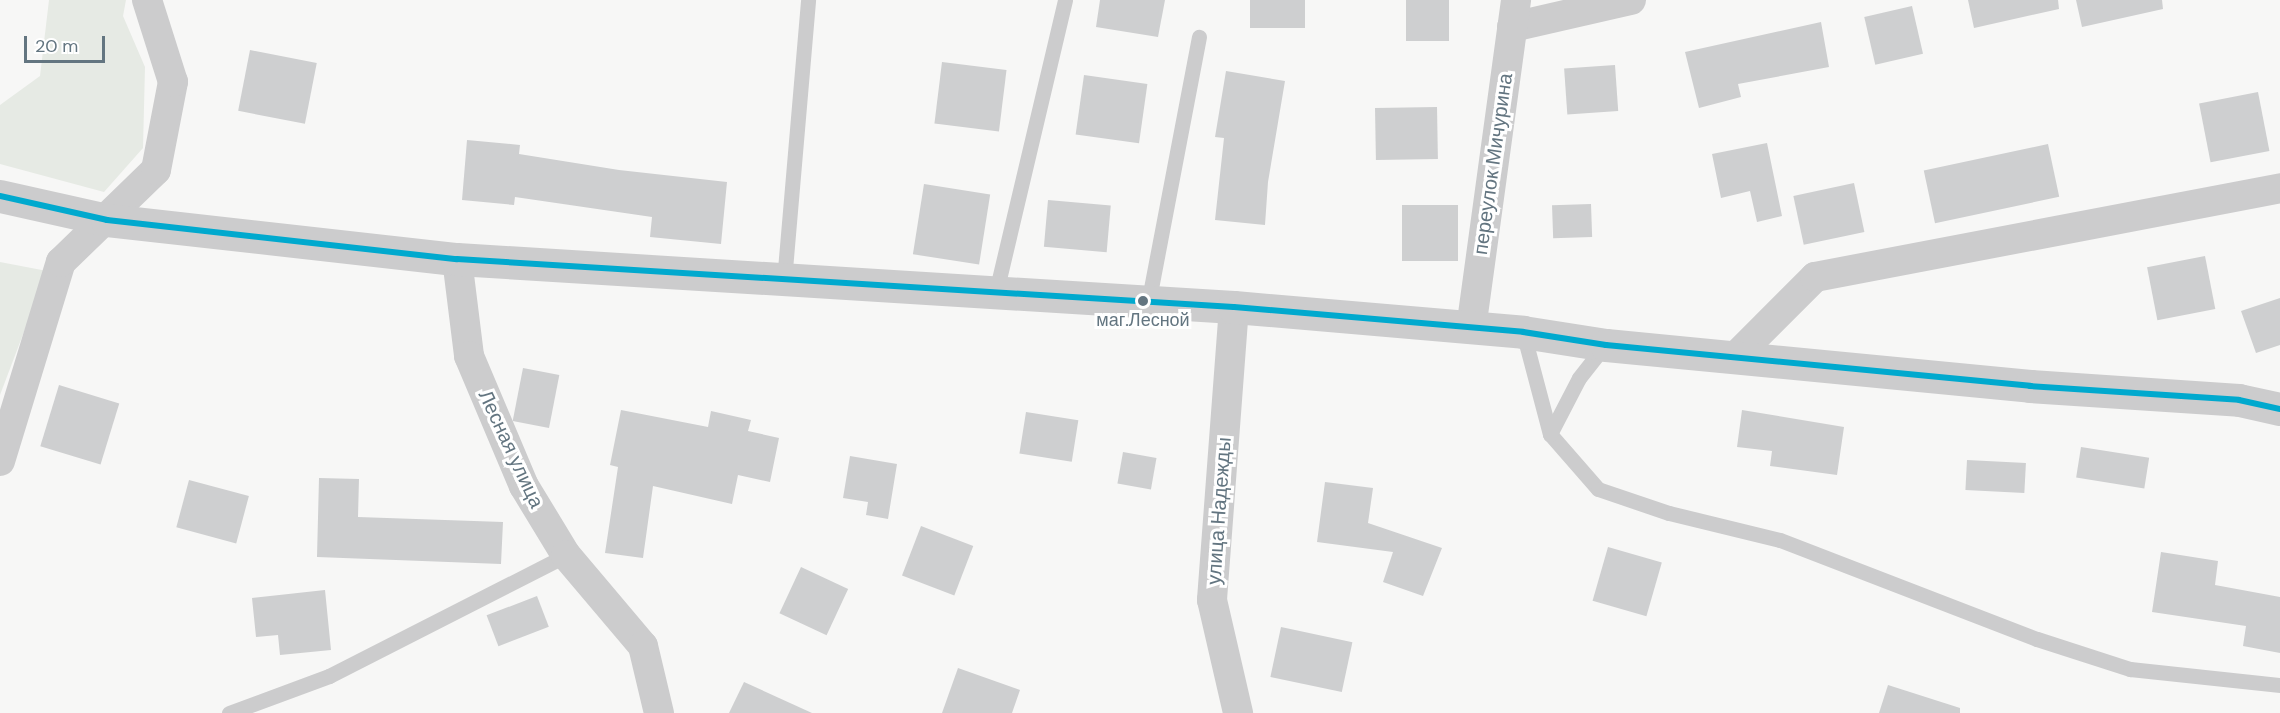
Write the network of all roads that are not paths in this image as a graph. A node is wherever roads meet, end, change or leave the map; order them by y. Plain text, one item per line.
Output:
1 (147, 0) edge
2 (808, 0) edge
3 (1065, 0) edge
4 (1631, 0) edge
5 (1514, 13) edge
6 (1199, 38) dead end
7 (2280, 188) edge
8 (0, 196) edge
9 (107, 220) junction
10 (457, 259) junction
11 (784, 281) junction
12 (996, 292) junction
13 (1148, 304) junction
14 (1234, 307) junction
15 (1471, 329) junction
16 (1522, 332) junction
17 (1606, 345) junction
18 (1735, 357) junction
19 (2280, 408) edge
20 (1550, 434) junction
21 (0, 461) edge
22 (566, 555) junction
23 (2280, 685) edge
24 (229, 713) edge
25 (659, 713) edge
26 (1239, 713) edge

1 - 9 street
2 - 11 lane
3 - 12 lane
4 - 5 street
5 - 15 street, переулок Мичурина
6 - 13 lane
7 - 18 street
8 - 9 street
9 - 10 street
9 - 21 street
10 - 11 street
10 - 22 street, Лесная улица
11 - 12 street
12 - 13 street
13 - 14 street
14 - 15 street
14 - 26 street, улица Надежды
15 - 16 street
16 - 17 street
16 - 20 lane
17 - 18 street
17 - 20 lane
18 - 19 street
20 - 23 lane
22 - 24 lane
22 - 25 street, Лесная улица

